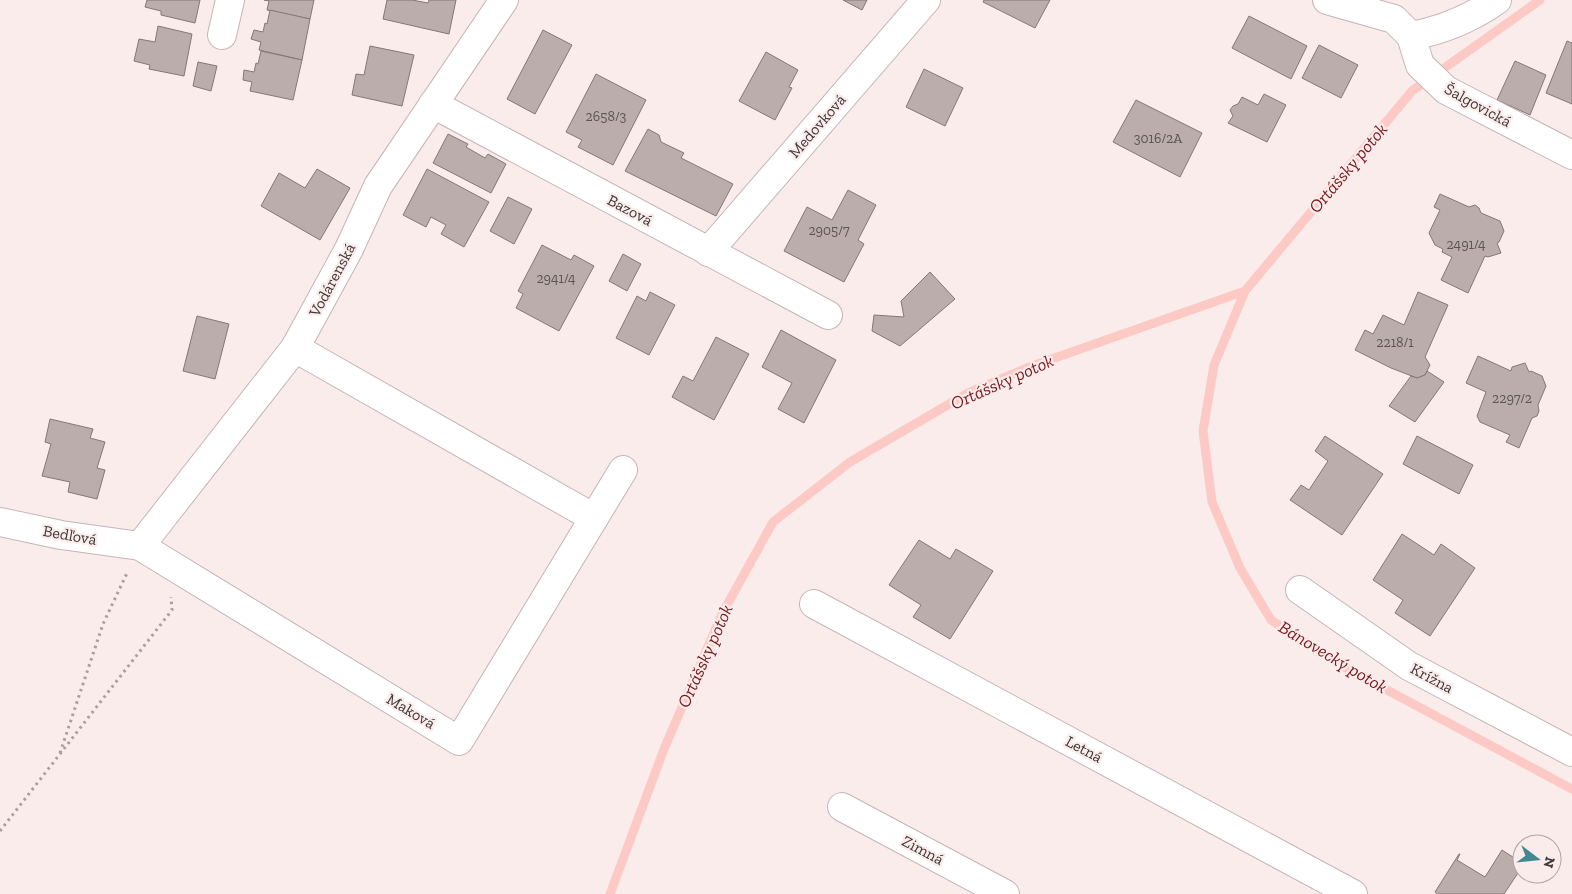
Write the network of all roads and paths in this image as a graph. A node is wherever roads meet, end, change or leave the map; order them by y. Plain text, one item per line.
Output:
1 (230, 0) edge
2 (504, 0) edge
3 (926, 0) edge
4 (1327, 0) edge
5 (1497, 0) edge
6 (222, 36) dead end
7 (1411, 36) junction
8 (433, 104) junction
9 (1572, 155) edge
10 (708, 252) junction
11 (828, 315) dead end
12 (295, 348) junction
13 (623, 470) dead end
14 (594, 518) junction
15 (0, 522) edge
16 (140, 546) junction
17 (1300, 590) dead end
18 (170, 591) dead end
19 (814, 604) dead end
20 (1572, 752) edge
21 (60, 753) junction
22 (842, 807) dead end
23 (0, 831) edge
24 (1005, 894) edge
25 (1353, 894) edge

1 - 6 street
2 - 8 street, Vodárenská
3 - 10 street, Medovková
4 - 7 street, Šalgovická
5 - 7 street
7 - 9 street, Šalgovická
8 - 10 street, Bazová
8 - 12 street, Vodárenská
10 - 11 street, Bazová
12 - 14 street
12 - 16 street, Vodárenská
13 - 14 street, Maková
14 - 16 street, Maková
15 - 16 street, Bedľová
16 - 21 path
17 - 20 street, Krížna
18 - 21 path
19 - 25 street, Letná
21 - 23 path
22 - 24 street, Zimná

